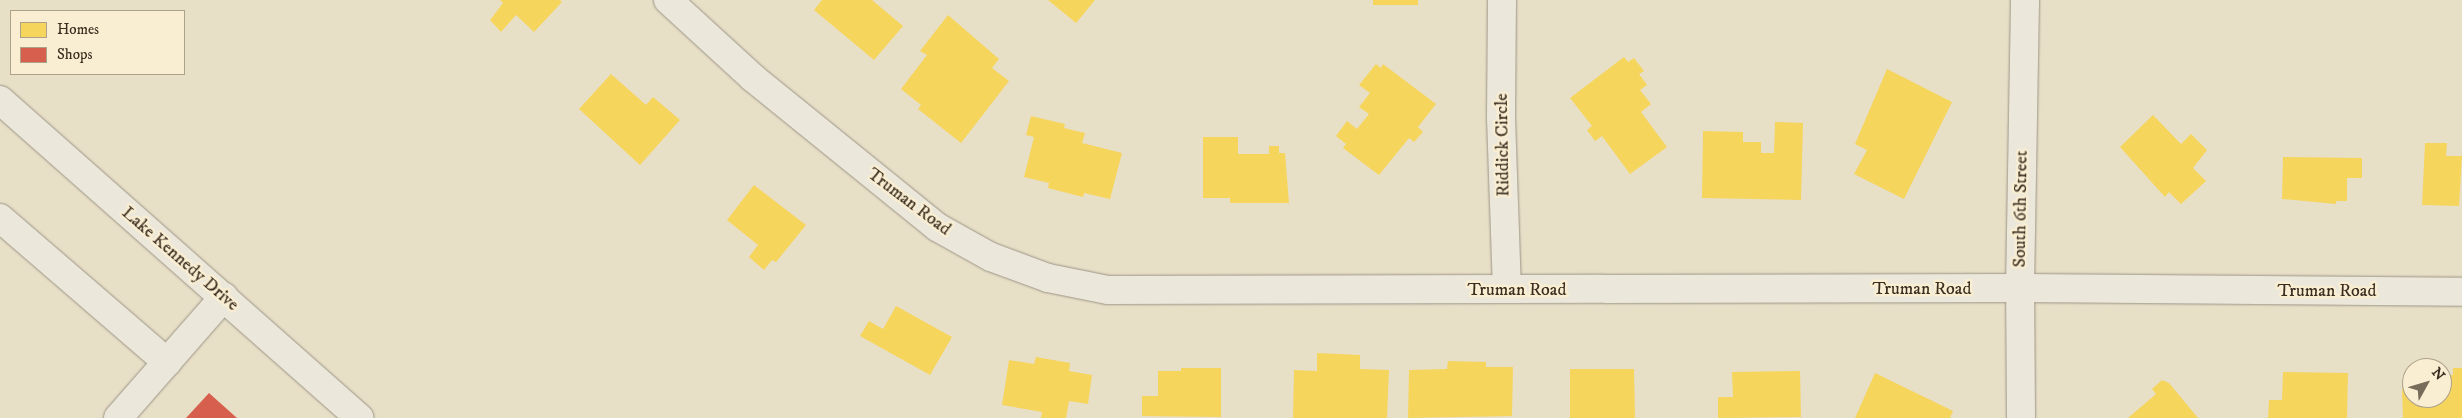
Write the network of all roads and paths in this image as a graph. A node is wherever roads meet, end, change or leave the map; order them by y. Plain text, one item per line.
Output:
1 (668, 0) edge
2 (1502, 0) edge
3 (2025, 0) edge
4 (0, 100) edge
5 (0, 218) edge
6 (2020, 288) junction
7 (1507, 289) junction
8 (2462, 292) edge
9 (224, 297) junction
10 (167, 362) junction
11 (118, 418) edge
12 (359, 418) edge
13 (2021, 418) edge

1 - 7 street, Truman Road
2 - 7 street, Riddick Circle
3 - 6 street, South 6th Street
4 - 9 street, Lake Kennedy Drive
5 - 10 street
6 - 7 street, Truman Road
6 - 8 street, Truman Road
6 - 13 street, South 6th Street
9 - 10 street
9 - 12 street, Lake Kennedy Drive
10 - 11 street

